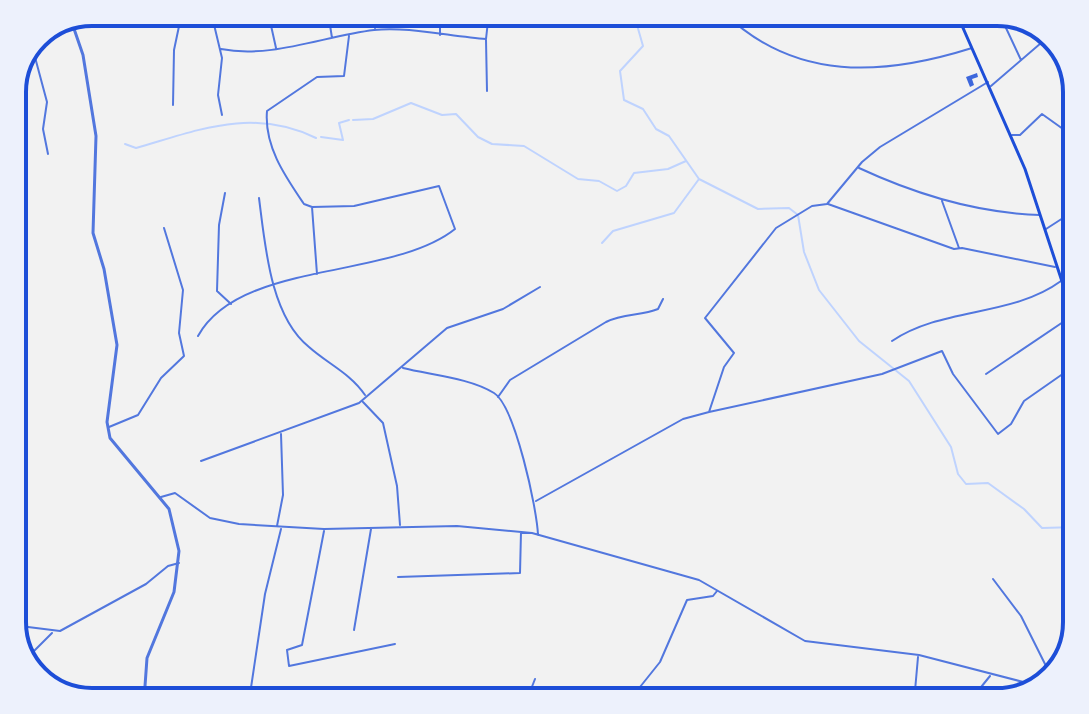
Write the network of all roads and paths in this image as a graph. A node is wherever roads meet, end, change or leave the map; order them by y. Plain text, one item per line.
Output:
1 (179, 26) edge
2 (215, 26) edge
3 (271, 26) edge
4 (330, 26) edge
5 (440, 26) edge
6 (487, 26) edge
7 (739, 26) edge
8 (963, 26) edge
9 (1006, 27) edge
10 (74, 29) edge
11 (375, 29) joint
12 (349, 35) junction
13 (440, 35) junction
14 (332, 38) junction
15 (486, 39) junction
16 (1041, 43) edge
17 (973, 47) junction
18 (276, 48) junction
19 (221, 49) junction
20 (35, 58) edge
21 (1022, 61) junction
22 (989, 84) junction
23 (487, 91) dead end
24 (173, 105) dead end
25 (222, 115) dead end
26 (1063, 129) edge
27 (1012, 135) junction
28 (48, 154) dead end
29 (858, 168) junction
30 (225, 193) dead end
31 (259, 198) dead end
32 (942, 200) junction
33 (827, 204) junction
34 (312, 207) junction
35 (1040, 215) junction
36 (1063, 218) edge
37 (164, 228) dead end
38 (1045, 229) junction
39 (959, 248) junction
40 (1058, 266) junction
41 (317, 274) junction
42 (1062, 280) junction
43 (1063, 283) edge
44 (273, 287) junction
45 (540, 287) dead end
46 (663, 299) dead end
47 (231, 304) junction
48 (1063, 323) edge
49 (198, 336) dead end
50 (892, 341) dead end
51 (403, 368) junction
52 (986, 374) dead end
53 (1063, 374) edge
54 (365, 396) junction
55 (498, 397) junction
56 (362, 401) junction
57 (709, 412) junction
58 (108, 428) junction
59 (280, 432) junction
60 (201, 461) dead end
61 (161, 497) junction
62 (536, 501) junction
63 (400, 526) junction
64 (277, 527) junction
65 (282, 527) junction
66 (371, 528) junction
67 (324, 529) junction
68 (521, 531) junction
69 (538, 536) junction
70 (179, 563) junction
71 (398, 577) dead end
72 (993, 579) dead end
73 (718, 590) junction
74 (26, 627) edge
75 (354, 630) dead end
76 (53, 632) junction
77 (395, 644) dead end
78 (34, 651) edge
79 (919, 655) junction
80 (1046, 666) edge
81 (990, 675) junction
82 (535, 679) dead end
83 (1023, 682) edge
84 (146, 688) edge
85 (251, 688) edge
86 (531, 688) edge
87 (642, 688) edge
88 (915, 688) edge
89 (980, 688) edge

1 - 24 street
2 - 19 street
3 - 18 street
4 - 14 street
5 - 13 street
6 - 15 street
7 - 17 street
8 - 17 main road
9 - 21 street
10 - 58 street
11 - 12 street
11 - 13 street
12 - 14 street
12 - 34 street
13 - 15 street
14 - 18 street
15 - 23 street
16 - 21 street
17 - 22 main road
18 - 19 street
19 - 25 street
20 - 28 street
21 - 22 street
22 - 27 main road
22 - 29 street
26 - 27 street
27 - 35 main road
29 - 32 street
29 - 33 street
30 - 47 street
31 - 44 street
32 - 35 street
32 - 39 street
33 - 39 street
33 - 57 street
34 - 41 street
34 - 41 street
35 - 38 main road
36 - 38 street
37 - 58 street
38 - 40 main road
39 - 40 street
40 - 42 main road
41 - 44 street
42 - 43 main road
42 - 50 street
44 - 47 street
44 - 54 street
45 - 51 street
46 - 55 street
47 - 49 street
48 - 52 street
51 - 54 street
51 - 55 street
53 - 57 street
54 - 56 street
55 - 62 street
56 - 59 street
56 - 63 street
57 - 62 street
58 - 61 street
59 - 60 street
59 - 64 street
61 - 64 street
61 - 70 street
62 - 69 street
63 - 66 street
63 - 68 street
64 - 65 street
65 - 67 street
65 - 85 street
66 - 67 street
66 - 75 street
67 - 77 street
68 - 69 street
68 - 71 street
69 - 73 street
70 - 76 street
70 - 84 street
72 - 80 street
73 - 79 street
73 - 87 street
74 - 76 street
76 - 78 street
79 - 81 street
79 - 88 street
81 - 83 street
81 - 89 street
82 - 86 street

